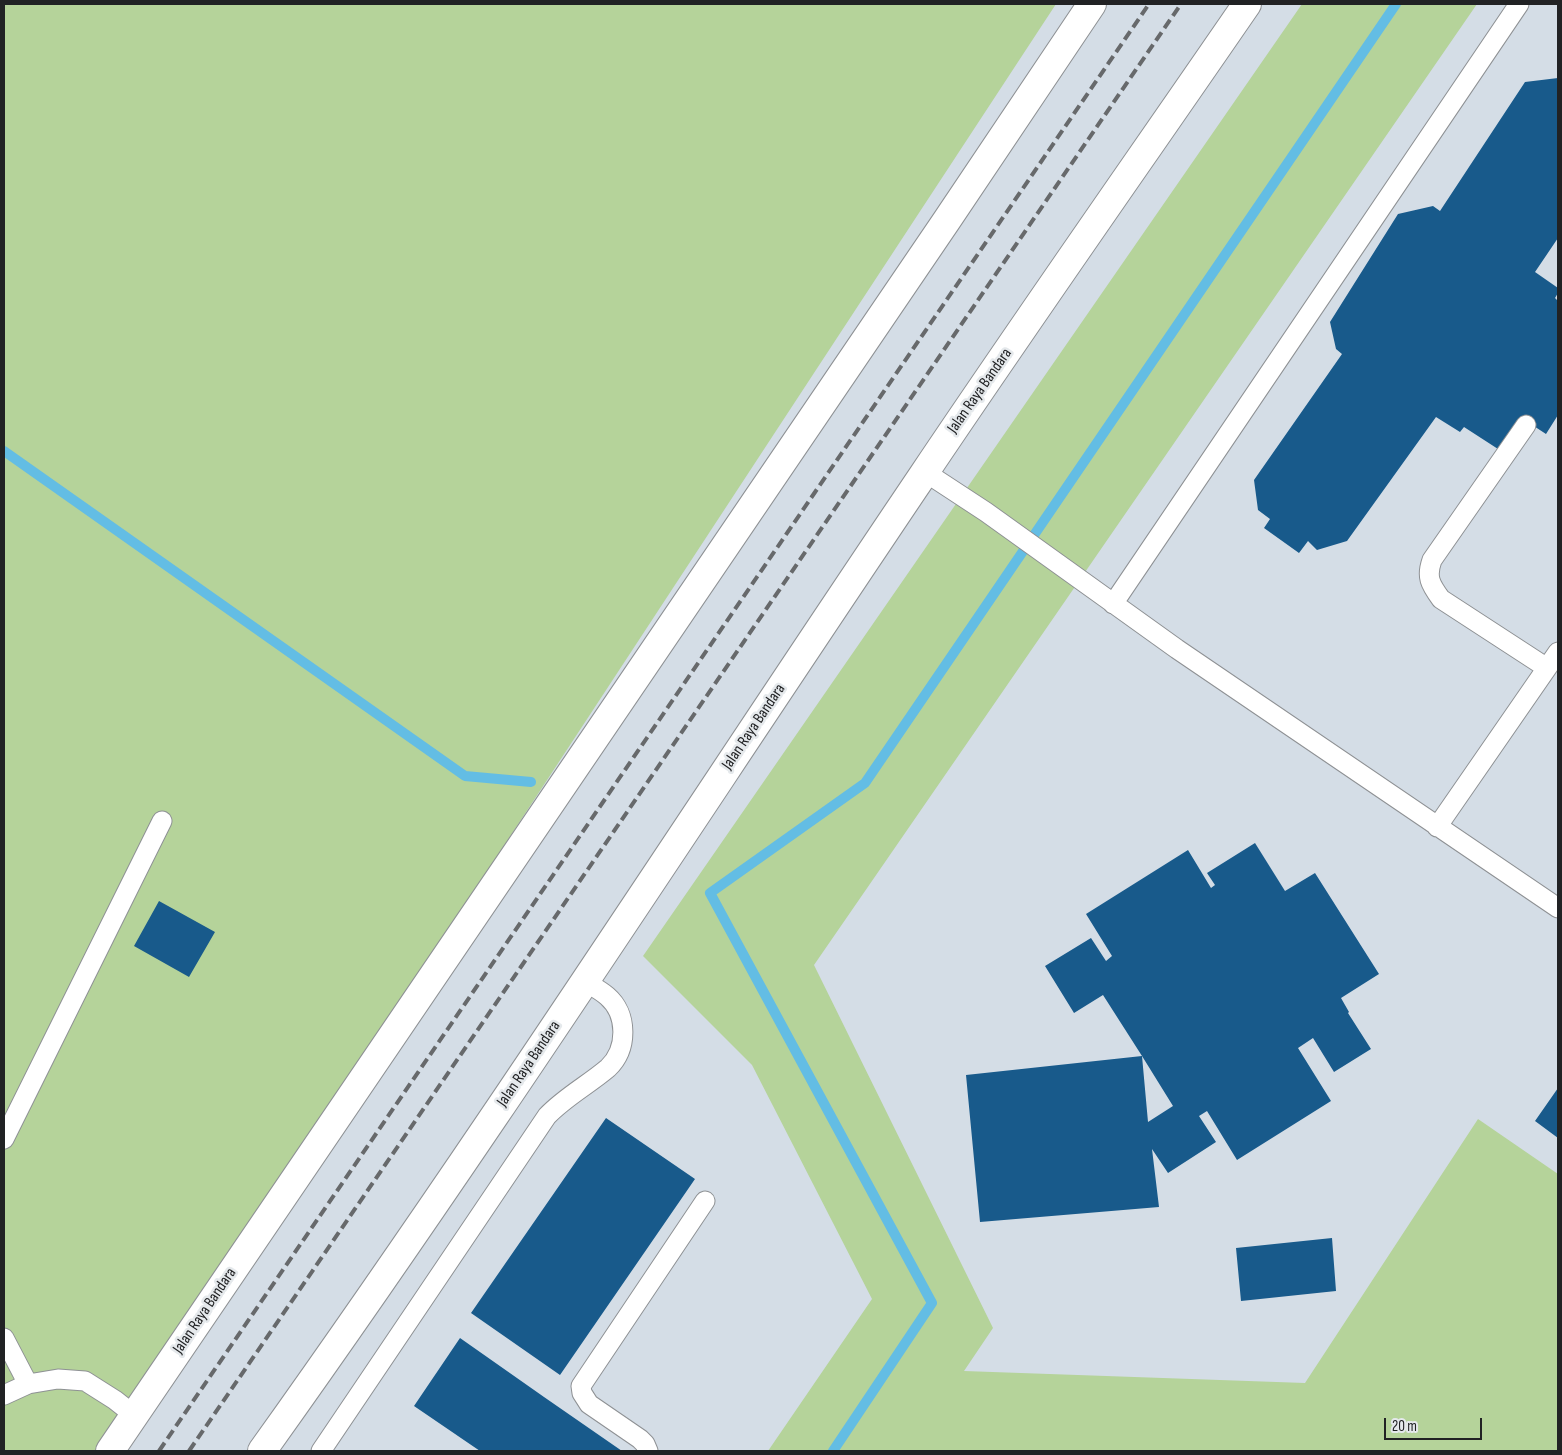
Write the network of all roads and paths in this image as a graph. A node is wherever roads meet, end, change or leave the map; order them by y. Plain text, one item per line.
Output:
1 (1092, 4) edge
2 (1247, 4) edge
3 (1519, 4) edge
4 (1526, 425) dead end
5 (925, 472) junction
6 (1113, 604) junction
7 (1558, 652) edge
8 (1547, 668) junction
9 (162, 821) dead end
10 (1438, 827) junction
11 (1558, 908) edge
12 (584, 981) junction
13 (4, 1139) edge
14 (705, 1201) dead end
15 (4, 1338) edge
16 (28, 1384) junction
17 (4, 1395) edge
18 (134, 1415) junction
19 (110, 1451) edge
20 (262, 1451) edge
21 (321, 1451) edge
22 (648, 1451) edge

1 - 18 street, Jalan Raya Bandara
2 - 5 street, Jalan Raya Bandara
3 - 6 lane
4 - 8 lane
5 - 6 lane
5 - 12 street, Jalan Raya Bandara
6 - 10 lane
7 - 8 lane
8 - 10 lane
9 - 13 lane
10 - 11 lane
12 - 20 street, Jalan Raya Bandara
12 - 21 lane
14 - 22 lane
15 - 16 lane
16 - 17 lane
16 - 18 lane
18 - 19 street, Jalan Raya Bandara

